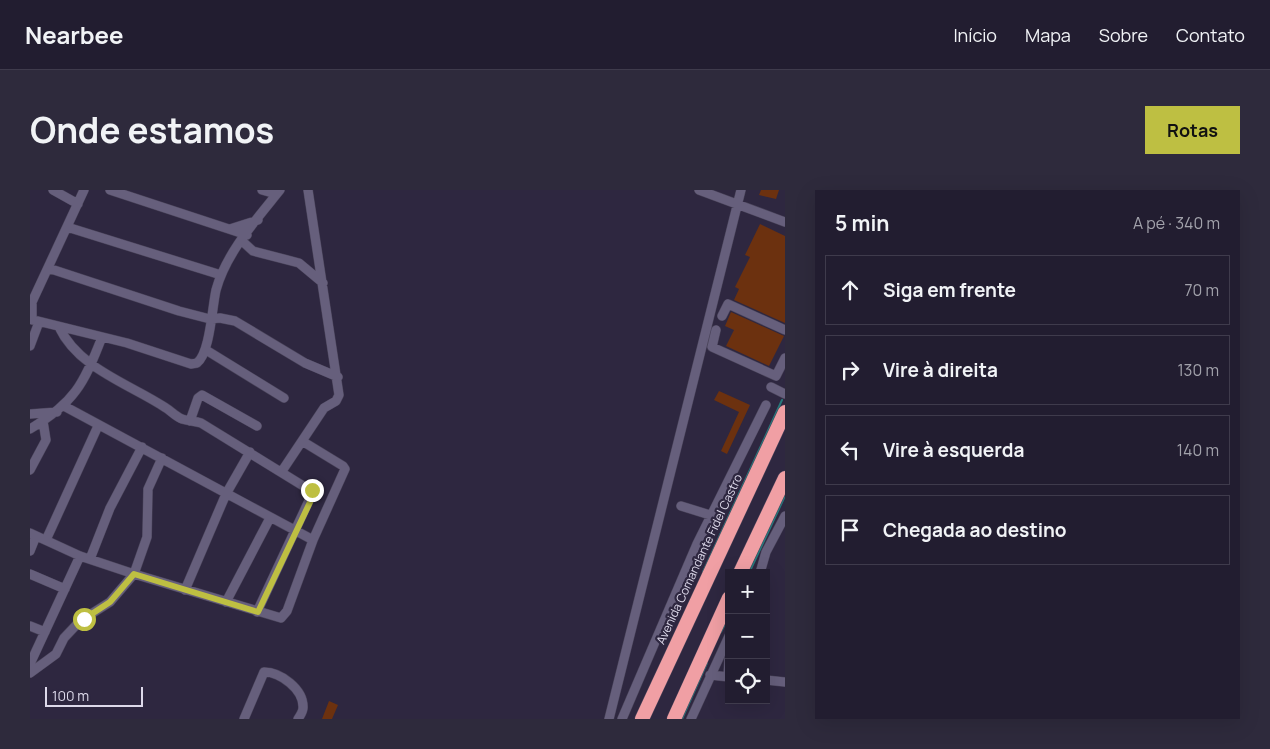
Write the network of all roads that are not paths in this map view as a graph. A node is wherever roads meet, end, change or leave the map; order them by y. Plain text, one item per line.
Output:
1 (53, 190) edge
2 (84, 190) edge
3 (110, 190) edge
4 (262, 190) edge
5 (308, 190) edge
6 (699, 190) edge
7 (741, 190) edge
8 (278, 192) edge
9 (78, 204) junction
10 (737, 206) junction
11 (258, 220) junction
12 (785, 222) edge
13 (67, 227) junction
14 (230, 229) junction
15 (244, 238) junction
16 (48, 268) junction
17 (221, 275) junction
18 (324, 283) junction
19 (31, 302) edge
20 (722, 316) dead end
21 (210, 319) junction
22 (34, 320) edge
23 (59, 327) junction
24 (716, 330) dead end
25 (785, 330) edge
26 (102, 337) junction
27 (30, 346) edge
28 (206, 350) junction
29 (785, 358) edge
30 (92, 364) junction
31 (338, 377) junction
32 (771, 388) dead end
33 (785, 394) edge
34 (284, 398) dead end
35 (766, 405) dead end
36 (60, 409) junction
37 (785, 412) edge
38 (30, 414) edge
39 (43, 421) junction
40 (190, 421) junction
41 (98, 426) junction
42 (257, 426) dead end
43 (30, 429) edge
44 (302, 441) junction
45 (142, 447) junction
46 (250, 452) junction
47 (162, 458) junction
48 (30, 470) edge
49 (282, 472) junction
50 (785, 478) edge
51 (226, 494) junction
52 (681, 506) dead end
53 (710, 515) junction
54 (785, 516) edge
55 (270, 518) junction
56 (295, 531) junction
57 (33, 535) edge
58 (46, 540) junction
59 (313, 540) junction
60 (30, 551) edge
61 (80, 556) junction
62 (90, 559) junction
63 (742, 569) edge
64 (763, 569) edge
65 (30, 574) edge
66 (134, 574) junction
67 (65, 589) junction
68 (184, 590) junction
69 (226, 602) junction
70 (725, 607) edge
71 (258, 612) junction
72 (30, 626) edge
73 (45, 632) junction
74 (725, 644) edge
75 (30, 664) edge
76 (30, 673) edge
77 (710, 675) junction
78 (725, 677) edge
79 (770, 680) edge
80 (785, 682) edge
81 (244, 719) edge
82 (298, 719) edge
83 (609, 719) edge
84 (622, 719) edge
85 (642, 719) edge
86 (674, 719) edge
87 (691, 719) edge

1 - 9 street
2 - 9 street
3 - 14 street
4 - 8 street
5 - 18 street
6 - 10 street
7 - 10 street
8 - 11 street
9 - 13 street
10 - 12 street
10 - 83 street
11 - 14 street
11 - 15 street
13 - 16 street
13 - 17 street
14 - 15 street
15 - 17 street
15 - 18 street
16 - 19 street
16 - 21 street
17 - 21 street
18 - 31 street
19 - 22 street
20 - 25 street
21 - 28 street
21 - 31 street
22 - 23 street
22 - 27 street
23 - 26 street
23 - 30 street
24 - 29 street
26 - 28 street
26 - 30 street
28 - 34 street
30 - 36 street
30 - 40 street
31 - 44 street
32 - 33 street
35 - 53 street
36 - 38 street
36 - 39 street
36 - 41 street
37 - 85 highway, Avenida Comandante Fidel Castro
39 - 43 street
39 - 48 street
40 - 42 street
40 - 46 street
41 - 45 street
41 - 58 street
44 - 49 street
44 - 59 street
45 - 47 street
45 - 62 street
46 - 49 street
46 - 51 street
47 - 51 street
47 - 66 street
49 - 56 street
50 - 63 highway
51 - 55 street
51 - 68 street
52 - 53 street
53 - 84 street
54 - 64 street
55 - 56 street
55 - 69 street
56 - 59 street
56 - 71 street
57 - 58 street
57 - 60 street
58 - 61 street
59 - 71 street
61 - 62 street
61 - 67 street
62 - 66 street
65 - 67 street
66 - 68 street
66 - 76 street
67 - 73 street
68 - 69 street
69 - 71 street
70 - 86 highway
72 - 73 street
73 - 75 street
74 - 77 street
77 - 78 street
77 - 87 street
79 - 80 street
81 - 82 street

